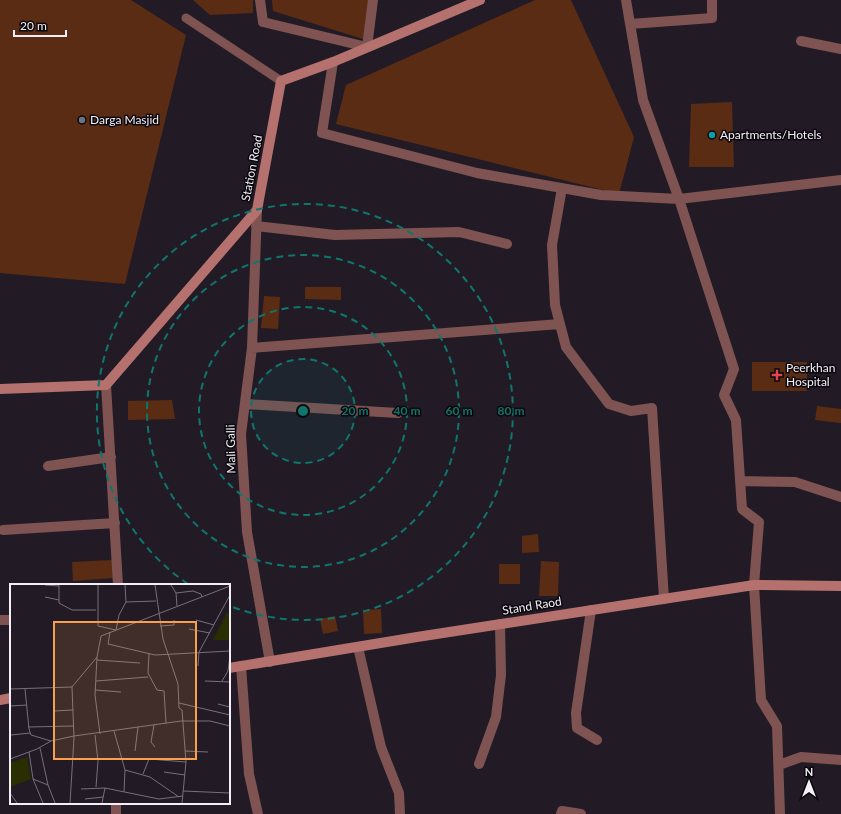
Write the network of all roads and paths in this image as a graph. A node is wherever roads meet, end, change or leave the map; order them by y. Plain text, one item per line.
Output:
1 (260, 0) edge
2 (373, 0) edge
3 (480, 0) edge
4 (626, 0) edge
5 (712, 0) edge
6 (186, 18) dead end
7 (630, 24) junction
8 (801, 41) dead end
9 (367, 47) junction
10 (841, 49) edge
11 (333, 62) junction
12 (282, 82) junction
13 (841, 180) edge
14 (562, 188) junction
15 (679, 199) junction
16 (257, 210) junction
17 (256, 226) junction
18 (507, 244) dead end
19 (560, 324) junction
20 (252, 348) junction
21 (106, 386) junction
22 (0, 390) edge
23 (245, 404) junction
24 (398, 413) dead end
25 (111, 457) junction
26 (48, 466) dead end
27 (740, 481) junction
28 (841, 497) edge
29 (115, 523) junction
30 (3, 530) dead end
31 (118, 584) edge
32 (754, 585) junction
33 (841, 586) edge
34 (664, 599) junction
35 (591, 610) junction
36 (500, 624) junction
37 (358, 647) junction
38 (270, 662) junction
39 (241, 666) junction
40 (230, 668) edge
41 (10, 698) edge
42 (0, 700) edge
43 (597, 740) dead end
44 (841, 760) edge
45 (479, 764) dead end
46 (778, 765) junction
47 (258, 814) edge
48 (400, 814) edge
49 (561, 814) edge
50 (581, 814) edge
51 (780, 814) edge

1 - 9 street
2 - 9 street
3 - 9 main road
4 - 7 street
5 - 7 street
6 - 12 lane
7 - 15 street
8 - 10 street
9 - 11 main road
11 - 12 main road
11 - 14 street
12 - 16 main road, Station Road
13 - 15 street
14 - 15 street
14 - 19 street
15 - 27 street
16 - 17 street, Mali Galli
16 - 21 main road, Station Road
17 - 18 street
17 - 20 street, Mali Galli
19 - 20 street
19 - 34 street
20 - 23 street, Mali Galli
21 - 22 main road
21 - 25 street
23 - 24 street
23 - 38 street, Mali Galli
25 - 26 street
25 - 29 street
27 - 28 street
27 - 32 street
29 - 30 street
29 - 31 street
32 - 33 main road, Stand Raod
32 - 34 main road, Stand Raod
32 - 46 street
34 - 35 main road, Stand Raod
35 - 36 main road, Stand Raod
35 - 43 street
36 - 37 main road, Stand Raod
36 - 45 street
37 - 38 main road, Stand Raod
37 - 48 street
38 - 39 main road, Stand Raod
39 - 40 main road, Stand Raod
39 - 47 street
41 - 42 main road
44 - 46 street
46 - 51 street
49 - 50 street

